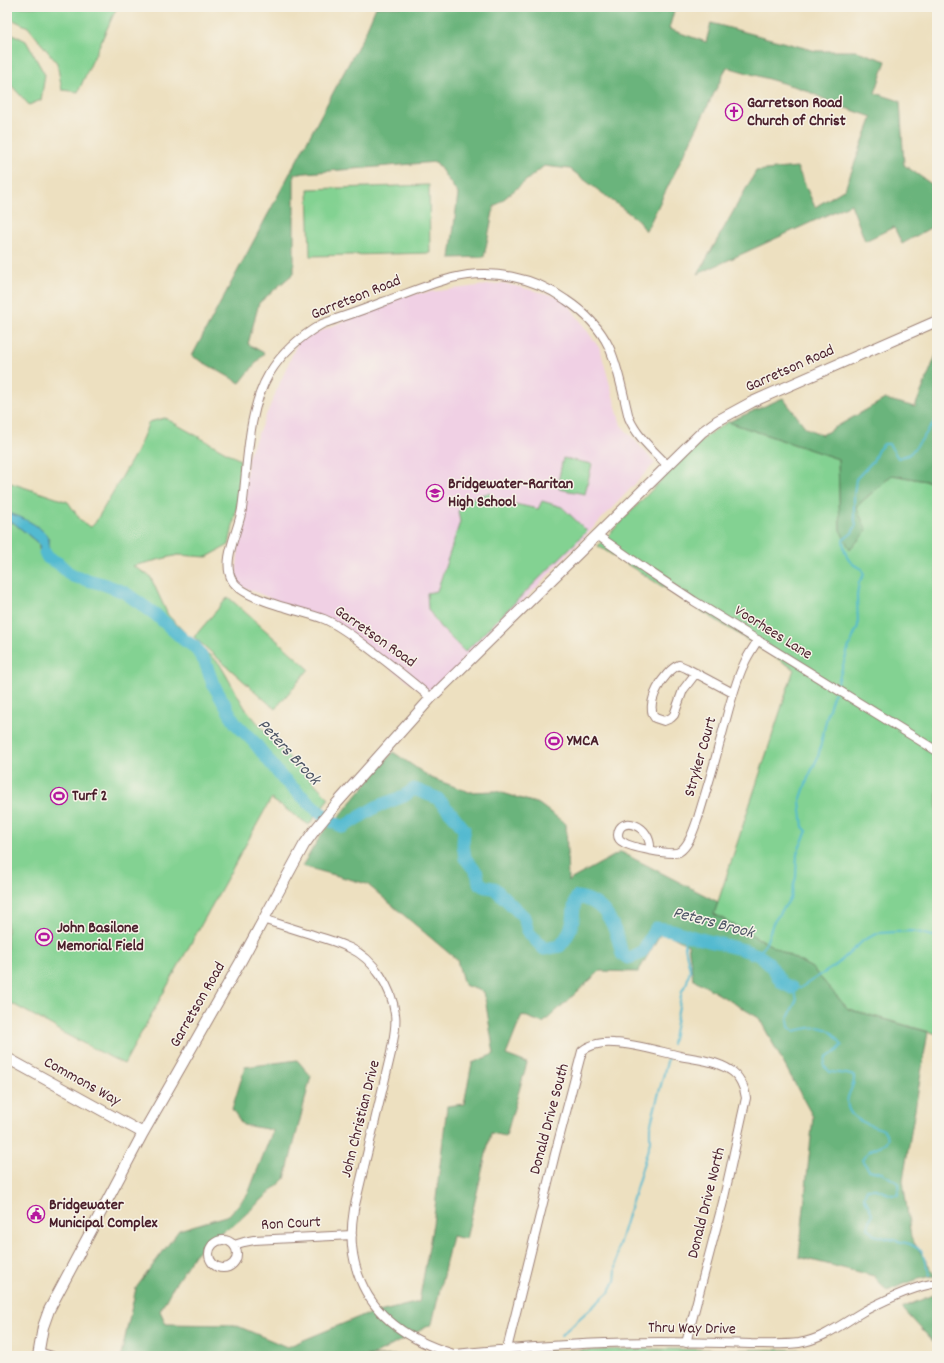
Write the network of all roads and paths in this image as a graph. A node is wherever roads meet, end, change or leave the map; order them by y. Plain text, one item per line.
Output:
1 (937, 321) edge
2 (668, 466) junction
3 (597, 535) junction
4 (758, 640) junction
5 (696, 673) junction
6 (733, 693) junction
7 (431, 698) junction
8 (937, 751) edge
9 (650, 850) dead end
10 (263, 920) junction
11 (7, 1058) edge
12 (734, 1073) joint
13 (143, 1133) junction
14 (352, 1235) junction
15 (234, 1245) dead end
16 (937, 1283) edge
17 (686, 1342) junction
18 (506, 1349) junction
19 (38, 1354) edge
20 (454, 1354) junction
21 (52, 1356) edge
22 (434, 1356) edge

1 - 2 street, Garretson Road
2 - 3 street, Garretson Road
2 - 7 street, Garretson Road
3 - 4 street, Voorhees Lane
3 - 7 street, Garretson Road
4 - 6 street, Stryker Court
4 - 8 street, Voorhees Lane
5 - 5 street
5 - 6 street
6 - 9 street, Stryker Court
7 - 10 street, Garretson Road
10 - 13 street, Garretson Road
10 - 14 street, John Christian Drive
11 - 13 street, Commons Way
12 - 17 street, Donald Drive North
12 - 18 street, Donald Drive South
13 - 19 street, Garretson Road
14 - 15 street, Ron Court
14 - 20 street, John Christian Drive
16 - 17 street, Thru Way Drive
17 - 18 street, Thru Way Drive
18 - 20 street, Thru Way Drive
19 - 21 street
20 - 22 street, Thru Way Drive

